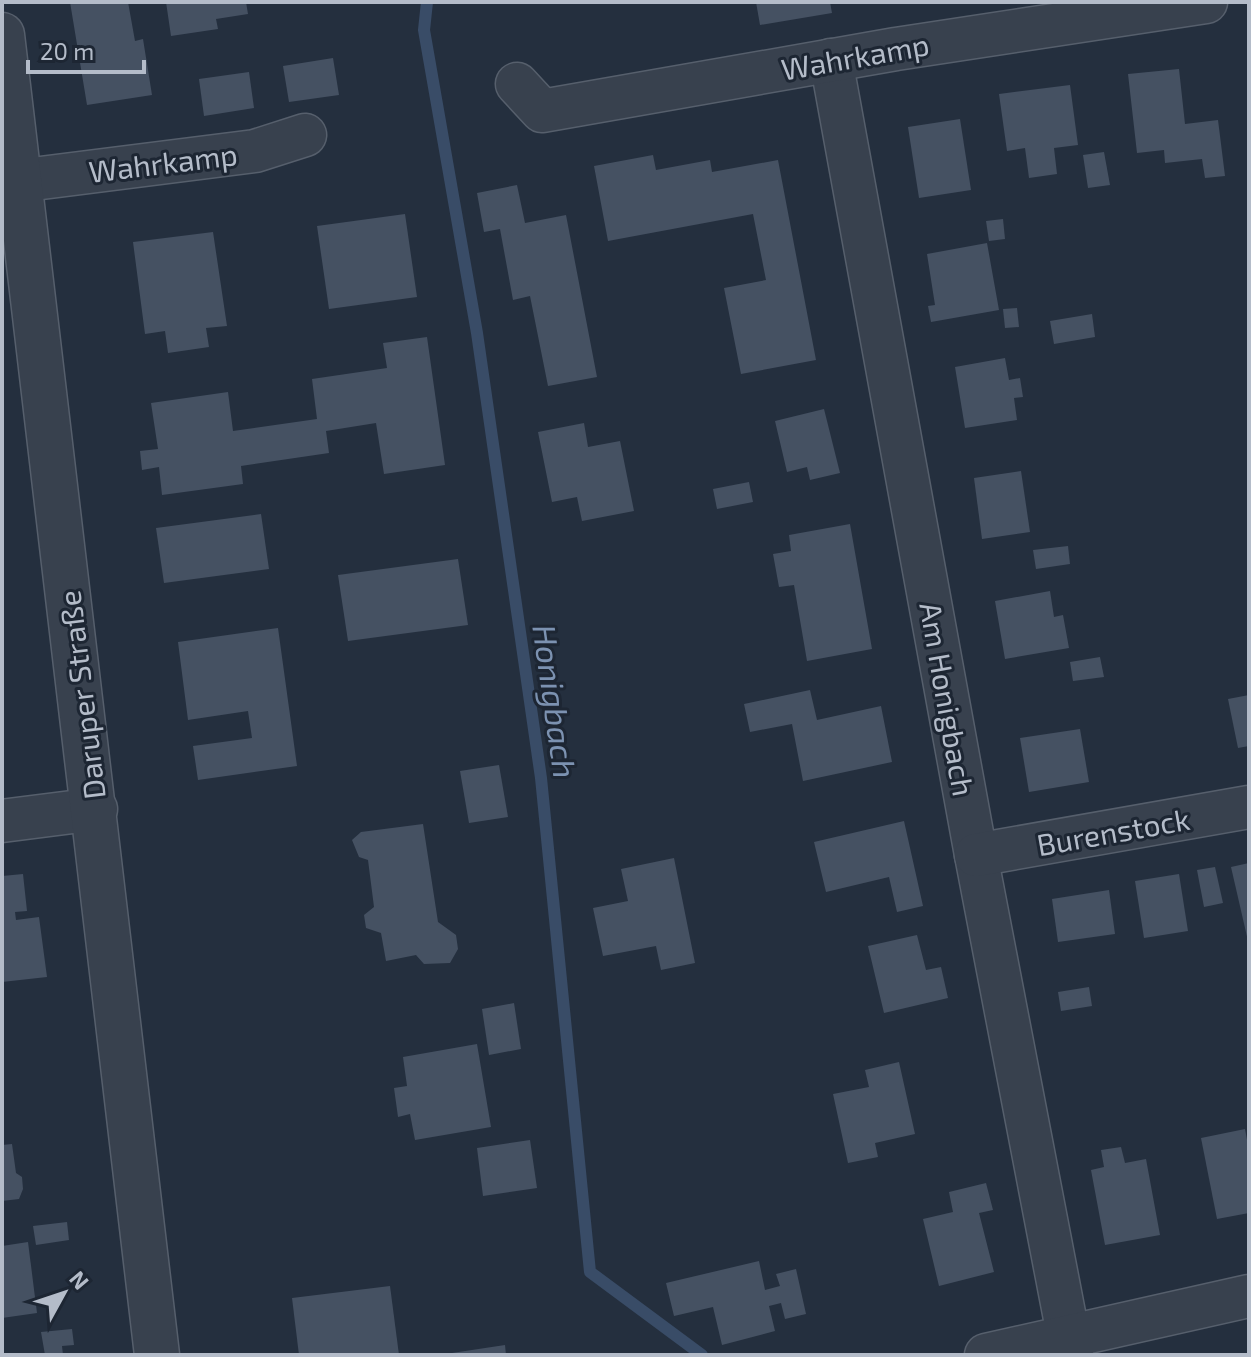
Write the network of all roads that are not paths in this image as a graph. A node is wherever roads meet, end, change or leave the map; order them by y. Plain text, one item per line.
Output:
1 (1206, 2) edge
2 (2, 35) edge
3 (831, 60) junction
4 (517, 84) dead end
5 (305, 135) dead end
6 (10, 181) edge
7 (1249, 807) edge
8 (96, 809) junction
9 (2, 821) edge
10 (976, 855) junction
11 (1249, 1296) edge
12 (1069, 1347) edge
13 (157, 1355) edge
14 (986, 1355) edge

1 - 3 street, Wahrkamp
2 - 6 street, Daruper Straße
3 - 4 street, Wahrkamp
3 - 10 street, Am Honigbach
5 - 6 street, Wahrkamp
6 - 8 street, Daruper Straße
7 - 10 street, Burenstock
8 - 9 street
8 - 13 street, Daruper Straße
10 - 12 street, Am Honigbach
11 - 12 street
12 - 14 street

